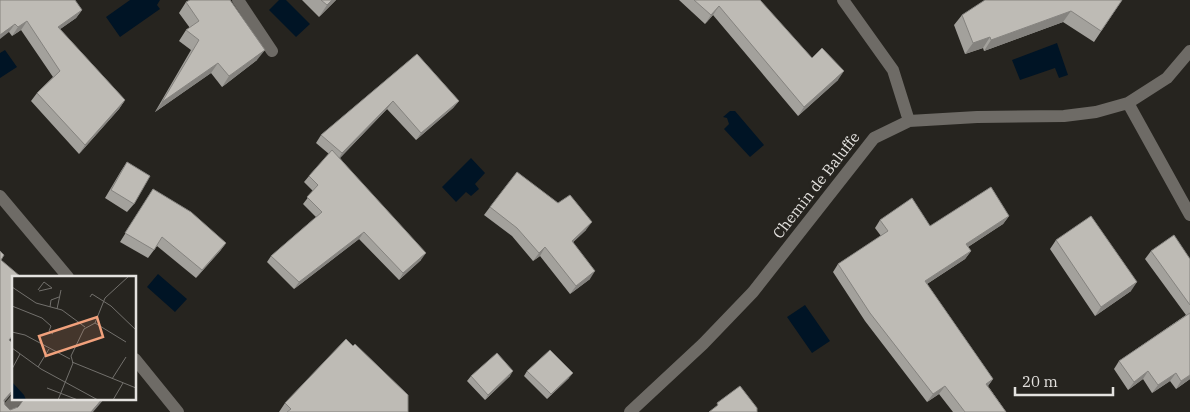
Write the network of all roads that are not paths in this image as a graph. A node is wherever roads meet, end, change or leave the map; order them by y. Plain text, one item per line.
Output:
1 (238, 0) edge
2 (843, 0) edge
3 (272, 51) dead end
4 (1190, 51) edge
5 (1128, 103) junction
6 (909, 121) junction
7 (0, 196) edge
8 (1190, 215) edge
9 (67, 276) edge
10 (136, 360) edge
11 (15, 400) edge
12 (5, 412) edge
13 (178, 412) edge
14 (630, 412) edge

1 - 3 street
2 - 6 street
4 - 5 street, Chemin de Baluffe
5 - 6 street, Chemin de Baluffe
5 - 8 street
6 - 14 street, Chemin de Baluffe
7 - 9 street
10 - 13 street
11 - 12 street

